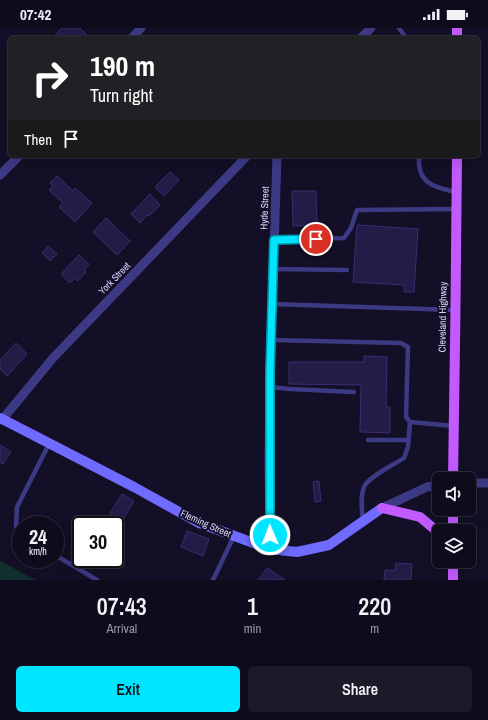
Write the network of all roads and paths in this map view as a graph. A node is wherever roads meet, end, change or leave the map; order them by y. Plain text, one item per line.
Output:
1 (141, 28) edge
2 (371, 28) edge
3 (134, 36) edge
4 (363, 36) edge
5 (17, 158) edge
6 (245, 158) edge
7 (277, 158) edge
8 (419, 158) edge
9 (457, 158) edge
10 (0, 175) edge
11 (456, 192) junction
12 (456, 209) junction
13 (274, 240) junction
14 (274, 269) junction
15 (347, 270) dead end
16 (272, 304) junction
17 (454, 310) junction
18 (271, 340) junction
19 (270, 387) junction
20 (354, 392) dead end
21 (1, 419) edge
22 (410, 422) junction
23 (454, 426) junction
24 (368, 440) dead end
25 (408, 440) junction
26 (49, 444) junction
27 (453, 472) edge
28 (476, 483) edge
29 (488, 483) edge
30 (432, 486) edge
31 (382, 508) junction
32 (17, 516) edge
33 (363, 521) junction
34 (432, 527) edge
35 (234, 536) junction
36 (270, 549) junction
37 (64, 560) edge
38 (453, 568) edge
39 (98, 580) edge
40 (213, 580) edge
41 (453, 580) edge

1 - 3 street
2 - 4 street
5 - 10 street
6 - 21 street, York Street
7 - 13 street, Hyde Street
8 - 11 lane
9 - 11 main road, Cleveland Highway
11 - 12 main road, Cleveland Highway
12 - 13 lane
12 - 17 main road, Cleveland Highway
13 - 14 street, Hyde Street
14 - 15 lane
14 - 16 street, Hyde Street
16 - 17 lane
16 - 18 street, Hyde Street
17 - 23 main road, Cleveland Highway
18 - 19 street, Hyde Street
18 - 22 lane
19 - 20 lane
19 - 36 street, Hyde Street
21 - 26 street, Fleming Street
22 - 23 lane
22 - 25 lane
23 - 27 main road, Cleveland Highway
24 - 25 lane
25 - 33 lane
26 - 32 lane
26 - 35 street, Fleming Street
28 - 29 street
30 - 31 street, Fleming Street
31 - 33 street, Fleming Street
31 - 34 main road
33 - 36 street, Fleming Street
35 - 36 street, Fleming Street
35 - 40 lane
37 - 39 lane
38 - 41 main road

